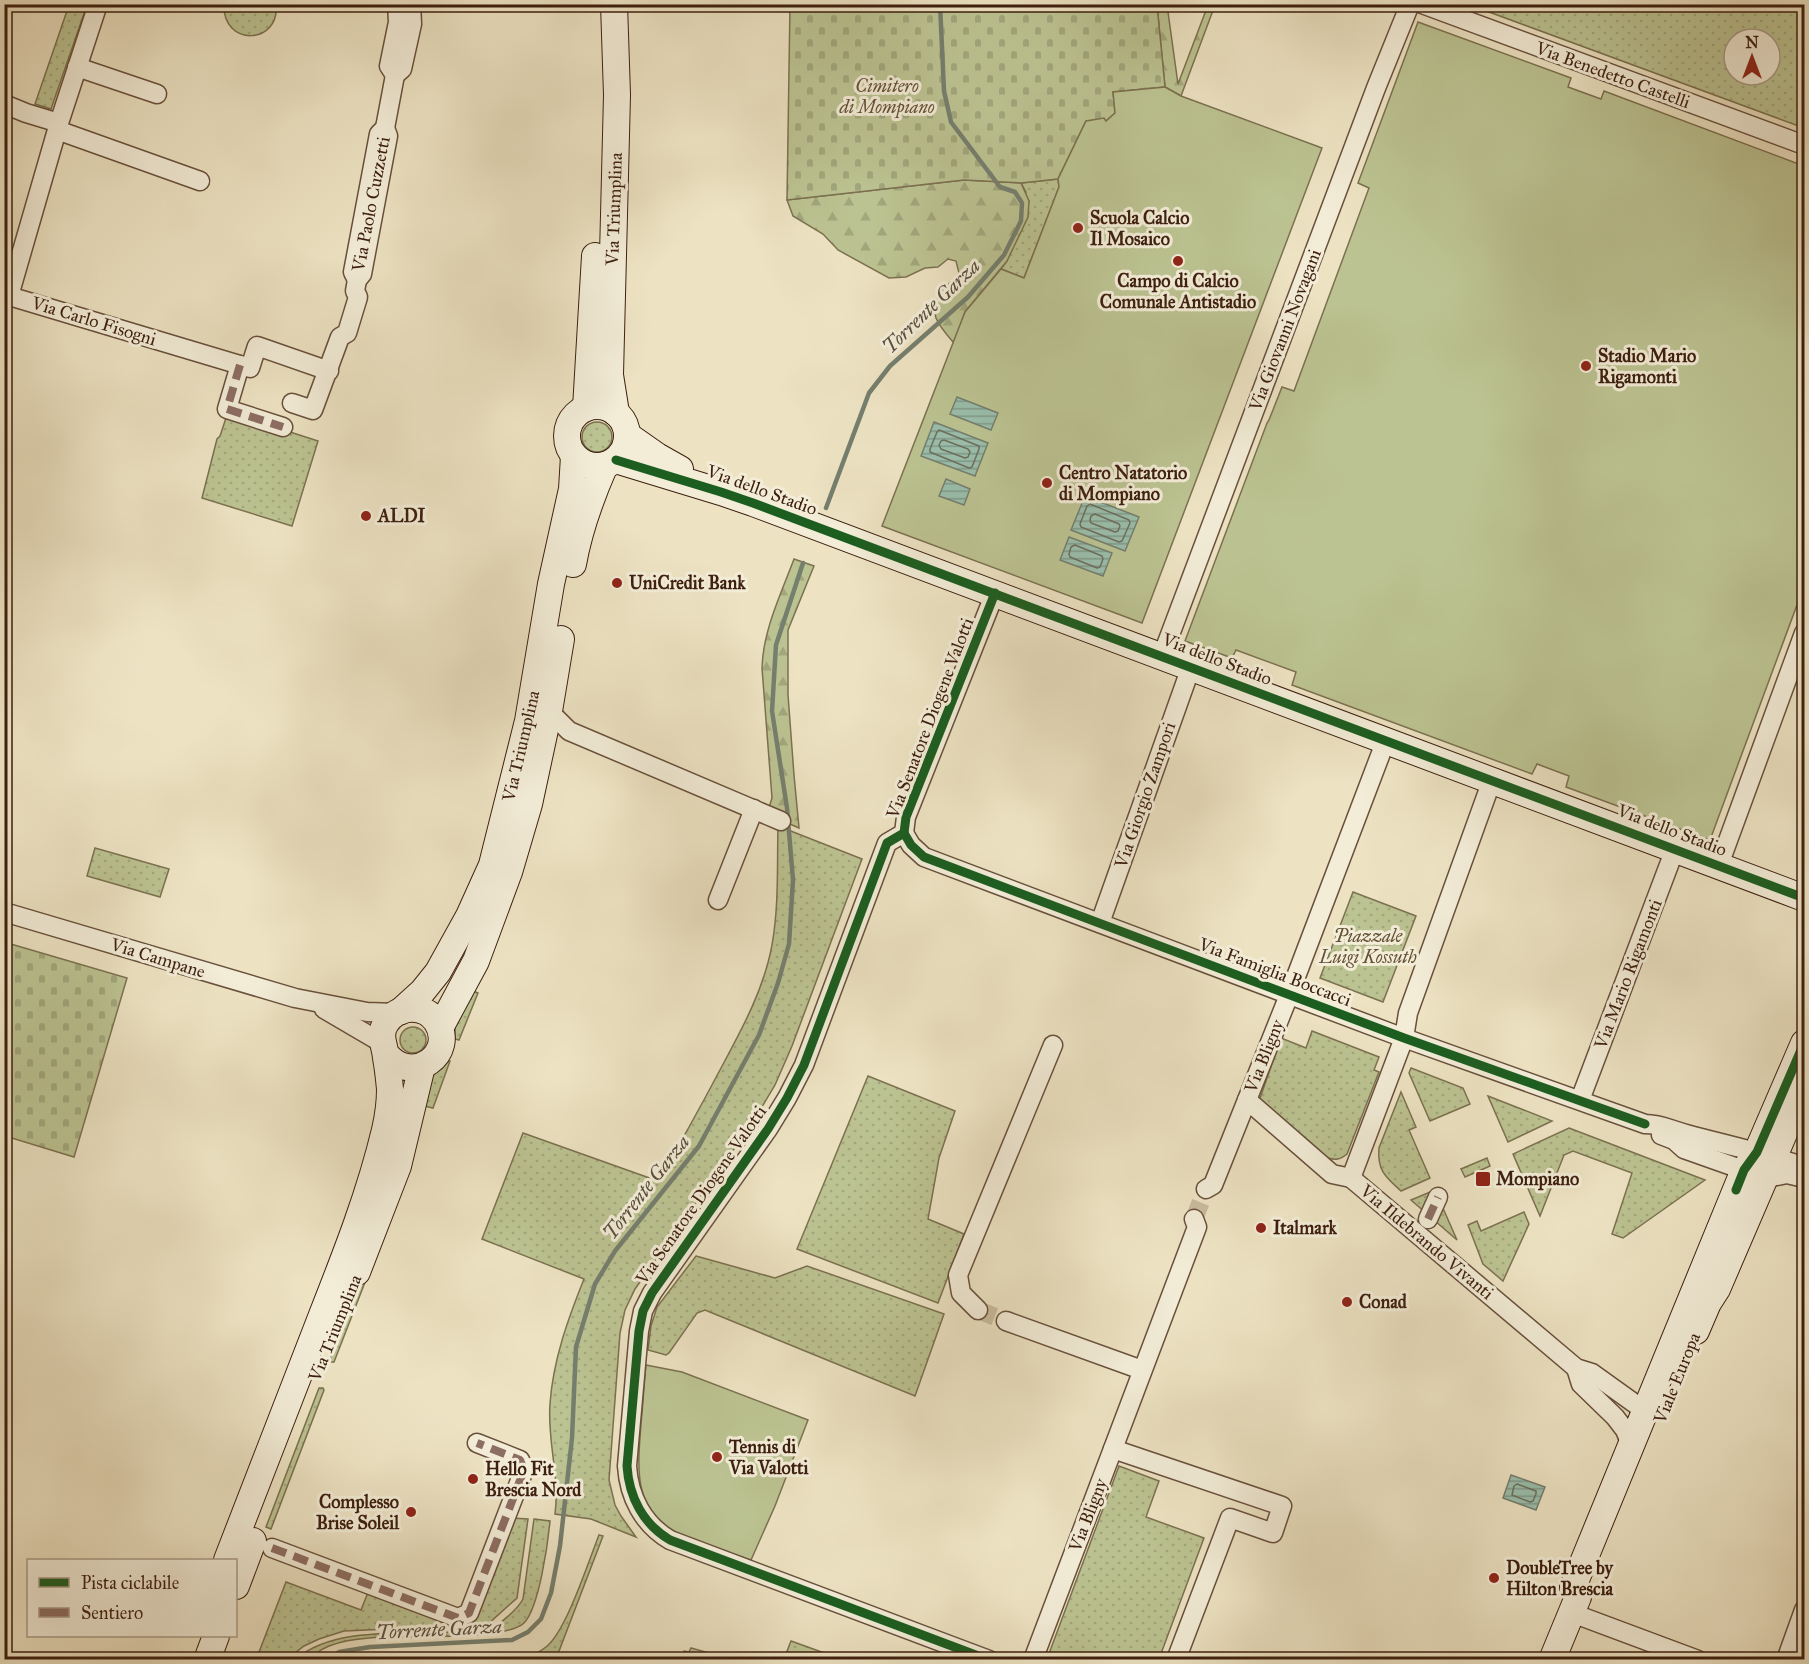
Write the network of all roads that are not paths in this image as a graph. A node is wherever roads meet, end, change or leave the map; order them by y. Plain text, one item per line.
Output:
1 (98, 4) edge
2 (397, 4) edge
3 (411, 4) edge
4 (598, 4) edge
5 (614, 4) edge
6 (1410, 4) edge
7 (1422, 4) edge
8 (77, 67) junction
9 (395, 75) junction
10 (157, 94) dead end
11 (4, 104) edge
12 (58, 126) junction
13 (1804, 145) edge
14 (200, 181) dead end
15 (240, 365) junction
16 (329, 371) junction
17 (292, 403) dead end
18 (586, 408) junction
19 (621, 424) junction
20 (283, 427) dead end
21 (574, 456) junction
22 (610, 462) junction
23 (721, 492) junction
24 (994, 593) junction
25 (1804, 633) edge
26 (1162, 656) junction
27 (1191, 667) junction
28 (549, 711) junction
29 (1386, 740) junction
30 (1492, 780) junction
31 (754, 809) junction
32 (781, 820) dead end
33 (904, 833) junction
34 (1676, 849) junction
35 (1719, 865) junction
36 (1804, 898) edge
37 (718, 900) dead end
38 (4, 912) edge
39 (1100, 923) junction
40 (1289, 995) junction
41 (312, 1002) junction
42 (399, 1012) junction
43 (440, 1028) junction
44 (1404, 1038) junction
45 (1804, 1043) edge
46 (1053, 1045) dead end
47 (384, 1048) junction
48 (422, 1066) junction
49 (1804, 1087) edge
50 (1247, 1100) junction
51 (1580, 1100) junction
52 (1760, 1164) junction
53 (1804, 1167) edge
54 (1352, 1178) junction
55 (1804, 1178) edge
56 (1212, 1189) tunnel mouth
57 (1438, 1197) dead end
58 (1428, 1220) dead end
59 (1198, 1223) tunnel mouth
60 (978, 1310) tunnel mouth
61 (1006, 1321) tunnel mouth
62 (1576, 1368) junction
63 (1142, 1371) junction
64 (1645, 1411) junction
65 (477, 1443) dead end
66 (1631, 1444) junction
67 (1113, 1449) junction
68 (1633, 1484) junction
69 (272, 1548) dead end
70 (227, 1559) edge
71 (237, 1583) edge
72 (1575, 1605) junction
73 (1804, 1610) edge
74 (198, 1637) edge
75 (215, 1637) edge
76 (190, 1659) edge
77 (207, 1659) edge
78 (989, 1659) edge
79 (1033, 1659) edge
80 (1176, 1659) edge
81 (1552, 1659) edge
82 (1698, 1659) edge
83 (1786, 1659) edge

1 - 8 street, Via Carlo Fisogni
2 - 9 street, Via Paolo Cuzzetti
3 - 9 street, Via Paolo Cuzzetti
4 - 18 main road, Via Triumplina
5 - 19 main road, Via Triumplina
6 - 26 street, Via Giovanni Novagani
7 - 13 street, Via Benedetto Castelli
8 - 10 street
8 - 12 street, Via Carlo Fisogni
9 - 16 street, Via Paolo Cuzzetti
11 - 12 street
12 - 14 street
12 - 15 street, Via Carlo Fisogni
15 - 16 street
15 - 20 street
16 - 17 street, Via Paolo Cuzzetti
18 - 19 main road
18 - 21 main road, Via Triumplina
19 - 22 main road, Via Triumplina
19 - 23 main road, Via dello Stadio
21 - 22 main road
21 - 42 main road, Via Triumplina
22 - 23 main road, Via dello Stadio
22 - 28 main road, Via Triumplina
23 - 24 main road, Via dello Stadio
24 - 26 main road, Via dello Stadio
24 - 33 street, Via Senatore Diogene Valotti
25 - 35 street
26 - 27 main road, Via dello Stadio
27 - 29 main road, Via dello Stadio
27 - 39 street, Via Giorgio Zampori
28 - 31 street, Via Triumplina
28 - 43 main road, Via Triumplina
29 - 30 main road, Via dello Stadio
29 - 40 street
30 - 34 main road, Via dello Stadio
30 - 44 street
31 - 32 street, Via Triumplina
31 - 37 street
33 - 39 street, Via Famiglia Boccacci
33 - 78 street, Via Senatore Diogene Valotti
34 - 35 main road, Via dello Stadio
34 - 51 street, Via Mario Rigamonti
35 - 36 main road, Via dello Stadio
38 - 41 street, Via Campane
39 - 40 street, Via Famiglia Boccacci
40 - 44 street, Via Famiglia Boccacci
40 - 50 street, Via Bligny
41 - 42 street, Via Campane
41 - 47 street, Via Campane
42 - 43 main road
42 - 47 main road, Via Triumplina
43 - 48 main road, Via Triumplina
44 - 51 street, Via Famiglia Boccacci
44 - 54 street
45 - 52 main road
46 - 60 street
47 - 48 main road
47 - 70 main road, Via Triumplina
48 - 71 main road, Via Triumplina
49 - 52 main road
50 - 54 street, Via Ildebrando Vivanti
50 - 56 street, Via Bligny
51 - 52 street, Via Famiglia Boccacci
52 - 53 street, Via Famiglia Boccacci
52 - 55 street, Via Famiglia Boccacci
52 - 64 main road, Viale Europa
52 - 68 main road, Viale Europa
54 - 62 street, Via Ildebrando Vivanti
57 - 58 street
59 - 63 street, Via Bligny
61 - 63 street
62 - 64 street, Via Ildebrando Vivanti
62 - 66 street, Via Ildebrando Vivanti
63 - 67 street, Via Bligny
64 - 66 main road, Viale Europa
64 - 68 main road
65 - 69 street
66 - 72 main road, Viale Europa
67 - 79 street, Via Bligny
67 - 80 street
68 - 72 main road, Viale Europa
72 - 81 main road, Viale Europa
72 - 82 street
73 - 83 street
74 - 76 main road
75 - 77 main road

